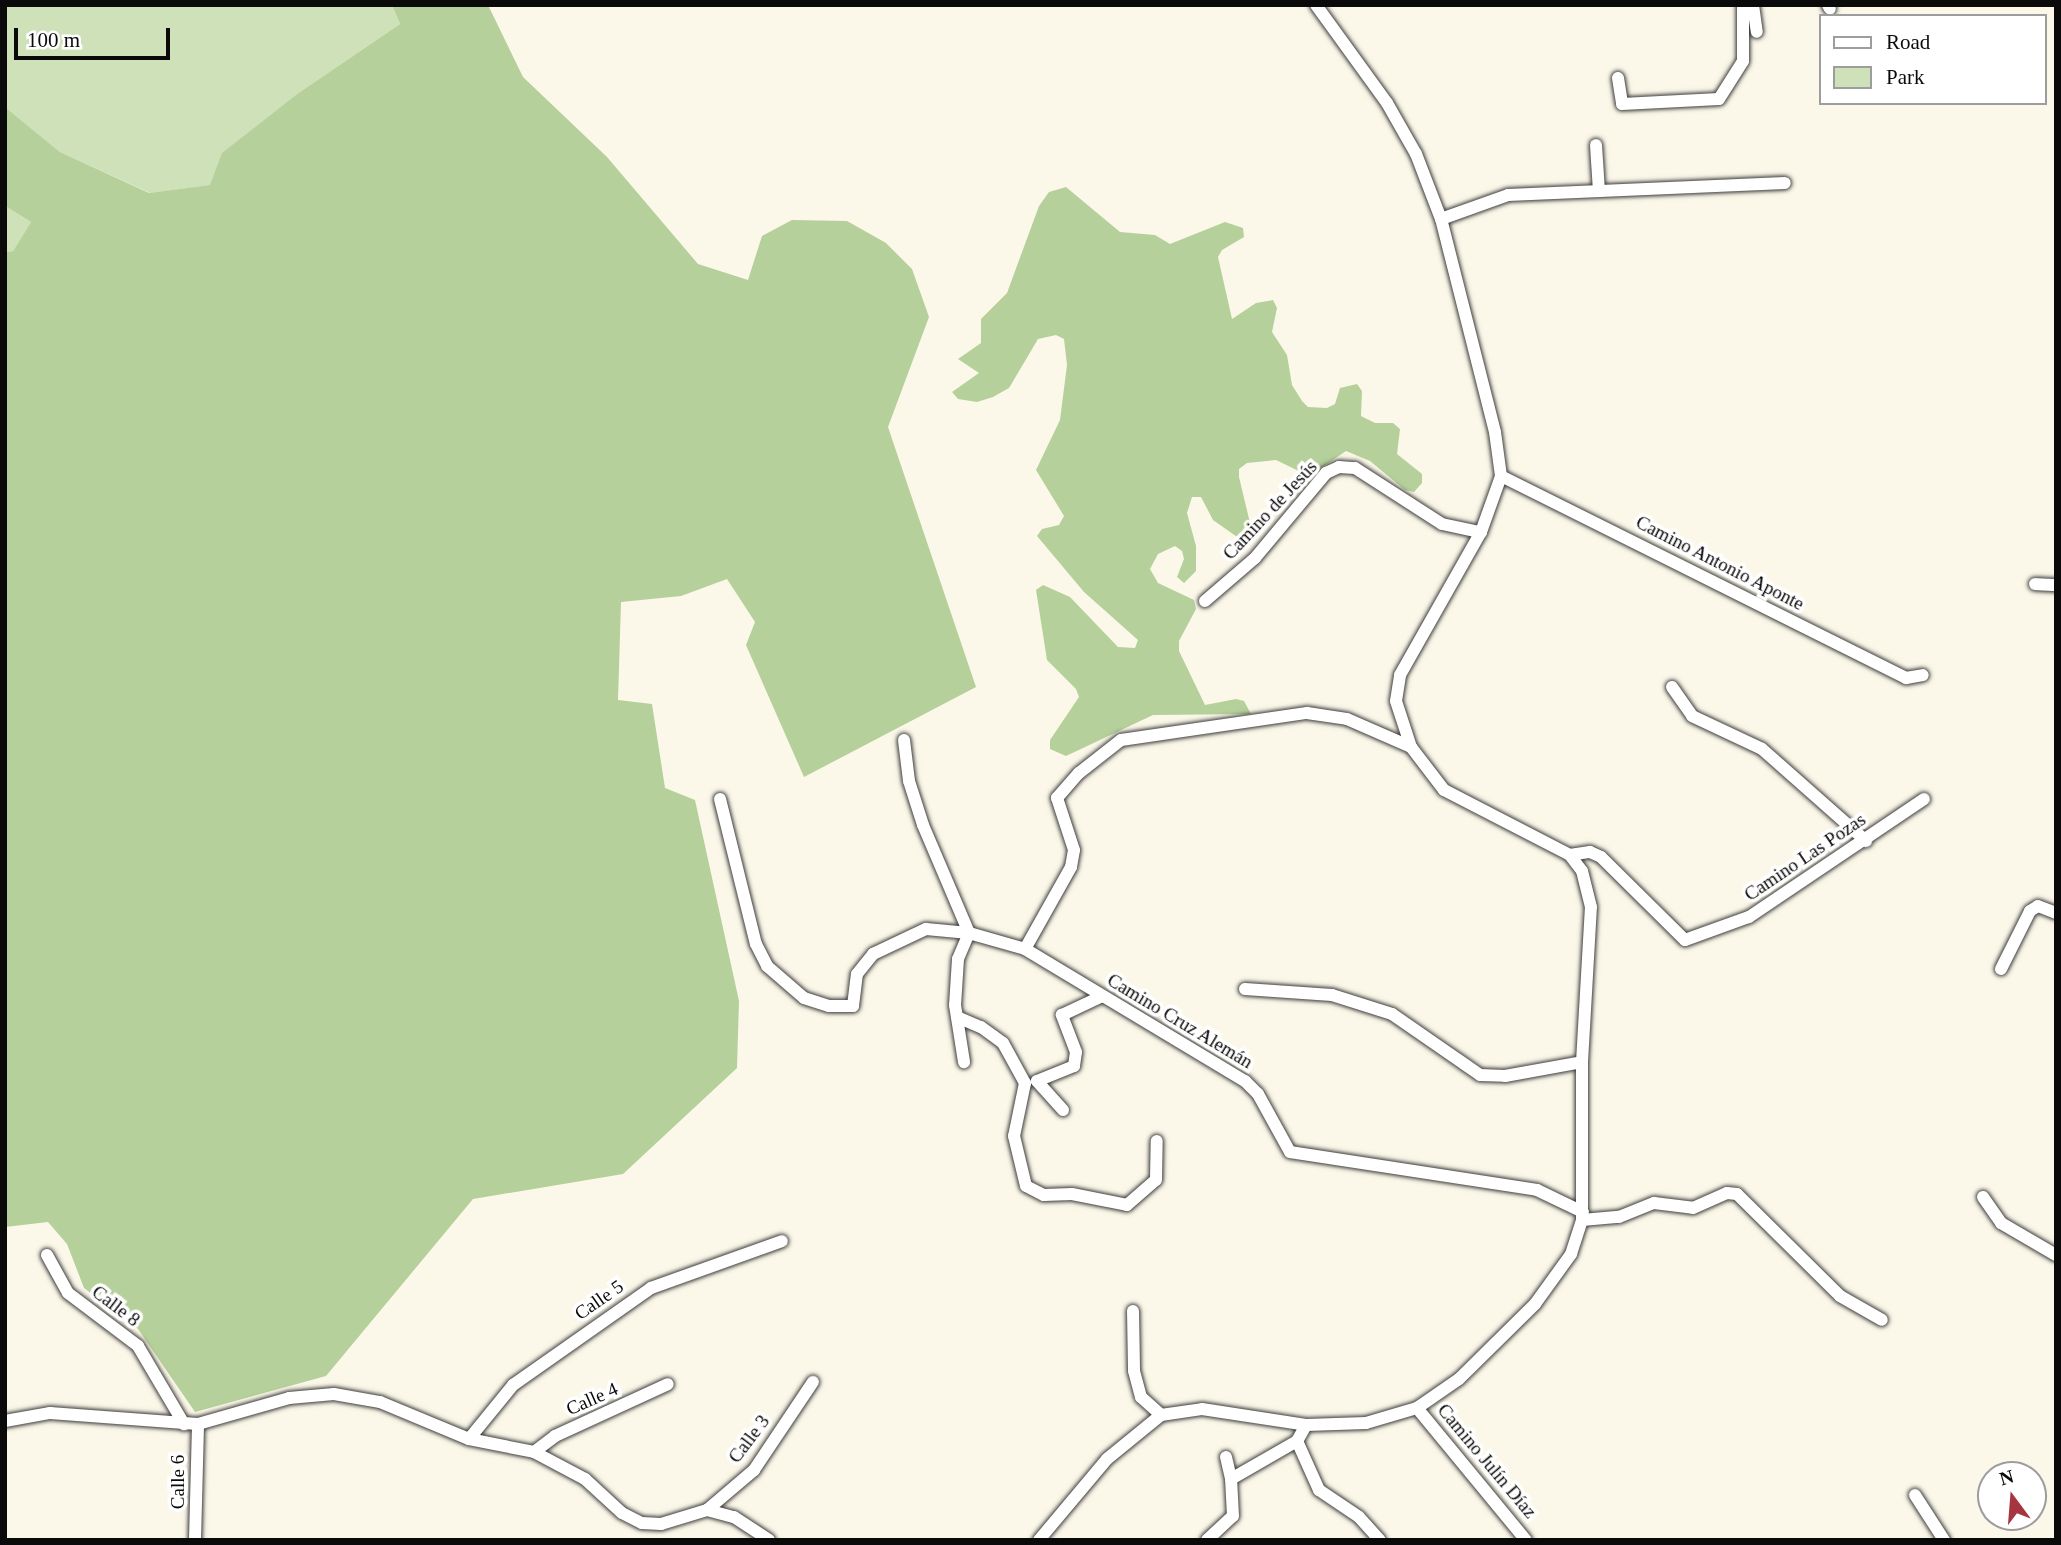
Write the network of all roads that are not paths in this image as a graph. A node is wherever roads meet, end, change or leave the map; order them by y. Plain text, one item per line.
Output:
1 (1316, 5) edge
2 (1743, 5) edge
3 (1753, 5) edge
4 (1757, 32) dead end
5 (1618, 78) dead end
6 (1596, 145) dead end
7 (1785, 183) dead end
8 (1599, 191) junction
9 (1441, 219) junction
10 (1501, 476) junction
11 (1481, 532) junction
12 (2035, 584) dead end
13 (2056, 585) edge
14 (1205, 601) dead end
15 (1923, 675) dead end
16 (1672, 687) dead end
17 (904, 740) dead end
18 (1411, 747) junction
19 (720, 799) dead end
20 (1924, 799) dead end
21 (1866, 841) junction
22 (1570, 855) junction
23 (2056, 913) edge
24 (969, 933) junction
25 (1025, 949) junction
26 (2001, 969) dead end
27 (1245, 989) dead end
28 (1100, 997) junction
29 (957, 1017) junction
30 (964, 1062) dead end
31 (1582, 1062) junction
32 (1063, 1110) dead end
33 (1157, 1141) dead end
34 (1983, 1198) dead end
35 (1582, 1216) junction
36 (782, 1241) dead end
37 (47, 1255) dead end
38 (2056, 1255) edge
39 (1133, 1311) dead end
40 (1882, 1320) dead end
41 (813, 1382) dead end
42 (668, 1384) dead end
43 (1417, 1408) junction
44 (1161, 1415) junction
45 (5, 1422) edge
46 (198, 1423) junction
47 (184, 1424) junction
48 (1306, 1426) junction
49 (469, 1438) junction
50 (1297, 1441) junction
51 (534, 1452) junction
52 (1226, 1458) dead end
53 (1231, 1479) junction
54 (1915, 1495) dead end
55 (707, 1510) junction
56 (195, 1540) edge
57 (769, 1540) edge
58 (1039, 1540) edge
59 (1207, 1540) edge
60 (1380, 1540) edge
61 (1526, 1540) edge
62 (1944, 1540) edge

1 - 9 street
2 - 5 street
3 - 4 street
6 - 8 street
7 - 8 street
8 - 9 street
9 - 10 street
10 - 11 street
10 - 15 street, Camino Antonio Aponte
11 - 14 street, Camino de Jesús
11 - 18 street
12 - 13 street
16 - 21 street
17 - 24 street
18 - 22 street
18 - 25 street
19 - 24 street, Camino Cruz Alemán
20 - 21 street, Camino Las Pozas
21 - 22 street, Camino Las Pozas
22 - 31 street
23 - 26 street
24 - 25 street, Camino Cruz Alemán
24 - 29 street
25 - 28 street, Camino Cruz Alemán
27 - 31 street
28 - 32 street
28 - 35 street, Camino Cruz Alemán
29 - 30 street
29 - 33 street
31 - 35 street
34 - 38 street
35 - 40 street
35 - 43 street
36 - 49 street, Calle 5
37 - 47 street, Calle 8
39 - 44 street
41 - 55 street, Calle 3
42 - 51 street, Calle 4
43 - 48 street
43 - 61 street, Camino Julín Díaz
44 - 48 street
44 - 58 street
45 - 47 street
46 - 47 street
46 - 49 street
46 - 56 street, Calle 6
48 - 50 street
49 - 51 street
50 - 53 street
50 - 60 street
51 - 55 street
52 - 53 street
53 - 59 street
54 - 62 street
55 - 57 street

